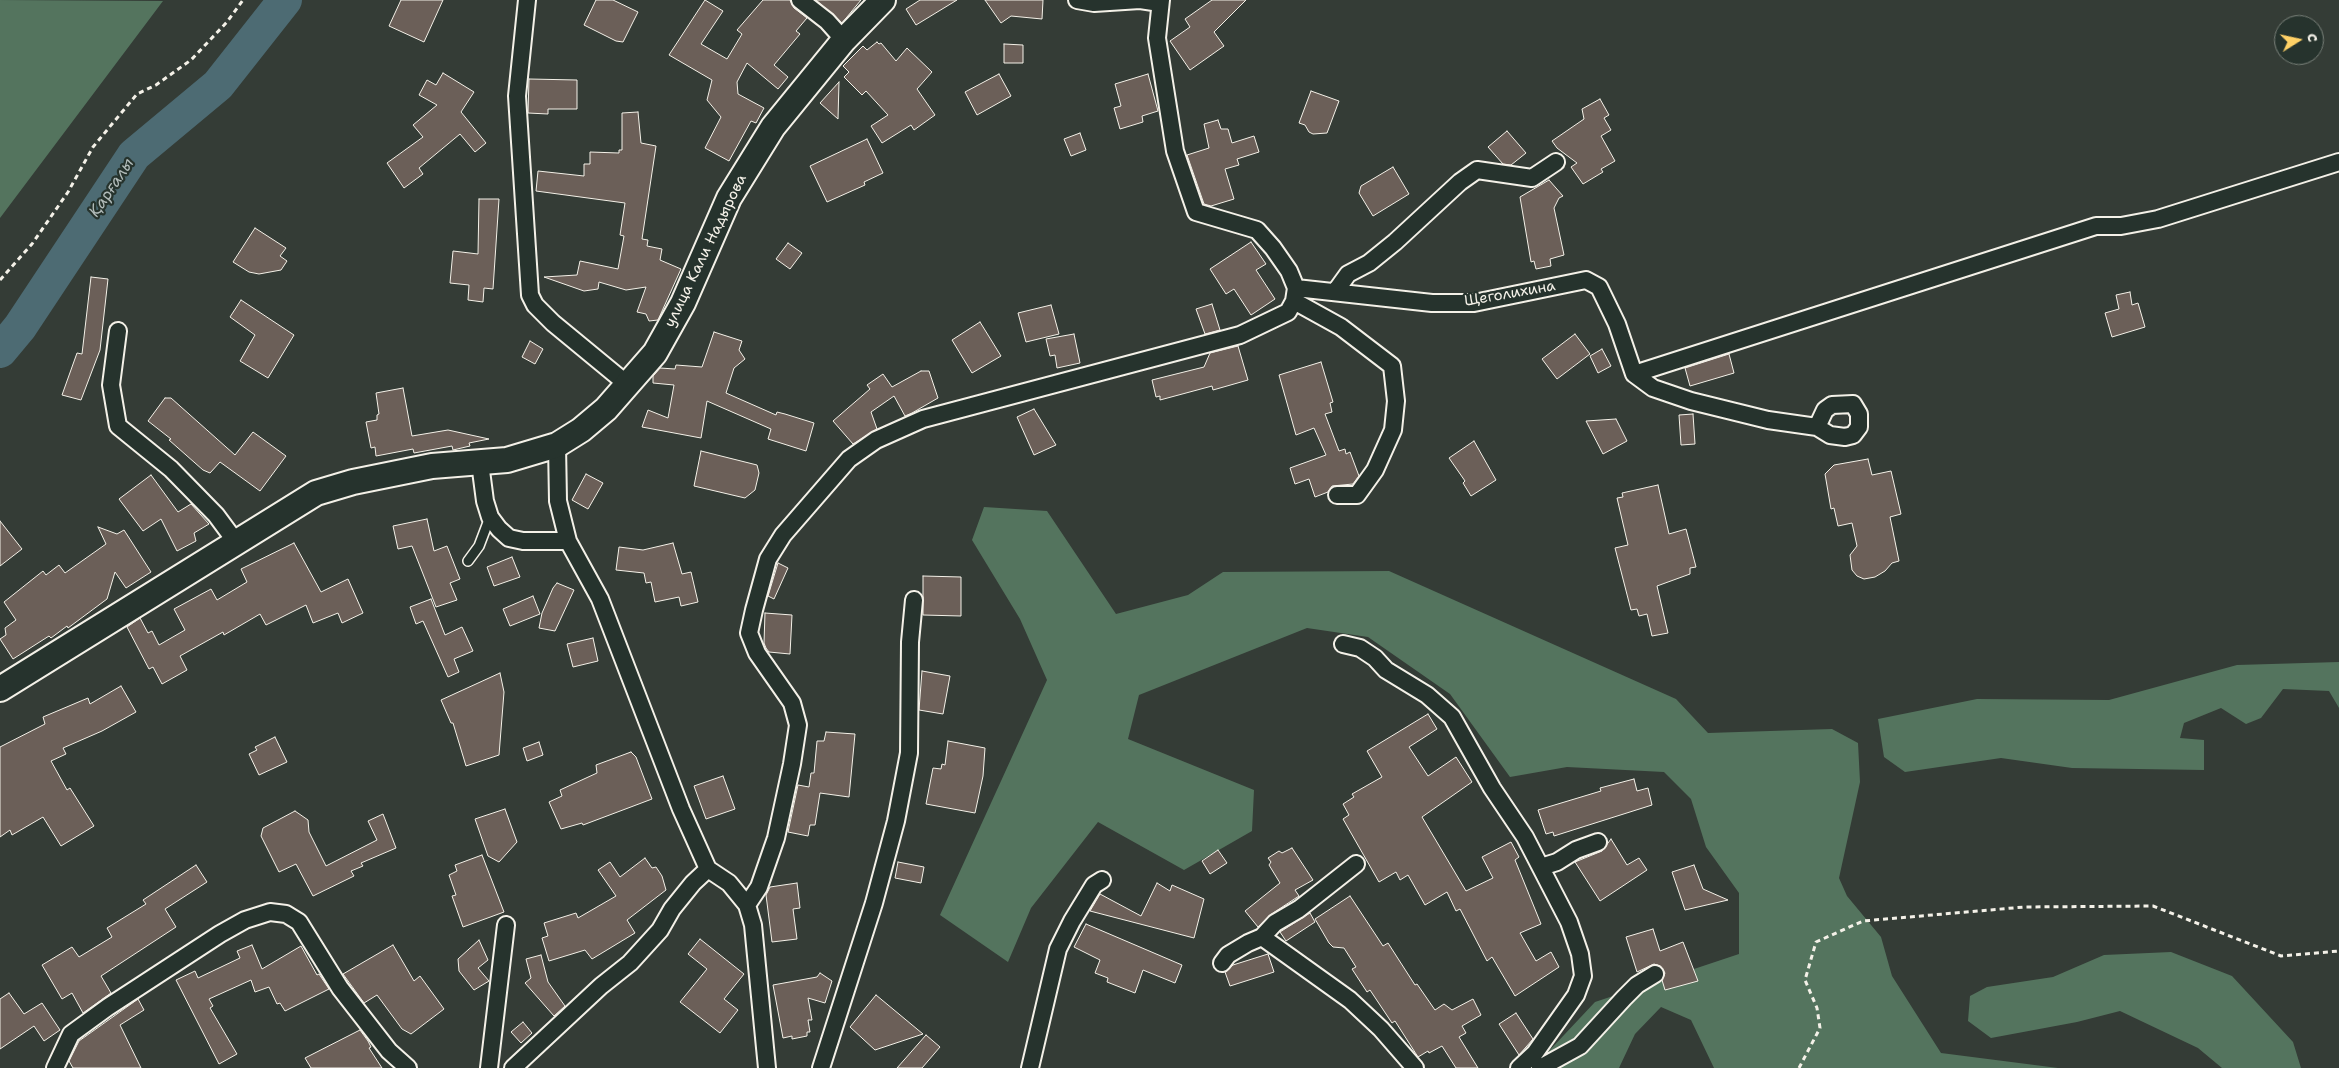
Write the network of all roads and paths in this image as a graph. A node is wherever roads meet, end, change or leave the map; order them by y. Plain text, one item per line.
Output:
1 (243, 0) edge
2 (528, 0) edge
3 (800, 0) edge
4 (883, 0) edge
5 (1077, 0) edge
6 (1161, 1) edge
7 (844, 40) junction
8 (1556, 162) dead end
9 (2339, 162) edge
10 (0, 280) edge
11 (1335, 292) junction
12 (1295, 294) junction
13 (118, 331) dead end
14 (1634, 374) junction
15 (627, 384) junction
16 (1817, 427) dead end
17 (558, 445) junction
18 (480, 463) junction
19 (1337, 496) dead end
20 (490, 516) junction
21 (568, 541) junction
22 (236, 542) junction
23 (468, 561) dead end
24 (914, 600) dead end
25 (1343, 644) dead end
26 (0, 689) edge
27 (1598, 842) dead end
28 (1356, 864) dead end
29 (1541, 867) junction
30 (708, 868) junction
31 (1102, 880) dead end
32 (747, 905) junction
33 (506, 925) dead end
34 (1262, 937) junction
35 (2339, 951) edge
36 (1222, 963) dead end
37 (1655, 974) dead end
38 (771, 1067) edge
39 (55, 1068) edge
40 (408, 1068) edge
41 (489, 1068) edge
42 (512, 1068) edge
43 (821, 1068) edge
44 (1030, 1068) edge
45 (1415, 1068) edge
46 (1519, 1068) edge
47 (1540, 1068) edge
48 (1799, 1068) edge

1 - 10 path
2 - 15 street
3 - 7 street
4 - 7 street, улица Кали Надырова
5 - 6 street
6 - 12 street
7 - 15 street, улица Кали Надырова
8 - 11 street
9 - 14 street
11 - 12 street, Щеголихина
11 - 14 street, Щеголихина
12 - 19 street
12 - 32 street
13 - 22 street
14 - 16 street
15 - 17 street, улица Кали Надырова
17 - 18 street, улица Кали Надырова
17 - 21 street
18 - 20 street
18 - 22 street, улица Кали Надырова
20 - 21 street
20 - 23 lane
21 - 30 street
22 - 26 street, улица Кали Надырова
24 - 43 street
25 - 29 street
27 - 29 street
28 - 34 street
29 - 46 street
30 - 32 street
30 - 42 street
31 - 44 street
32 - 38 street
33 - 41 street
34 - 36 street
34 - 45 street
35 - 48 path
37 - 47 street
39 - 40 street

